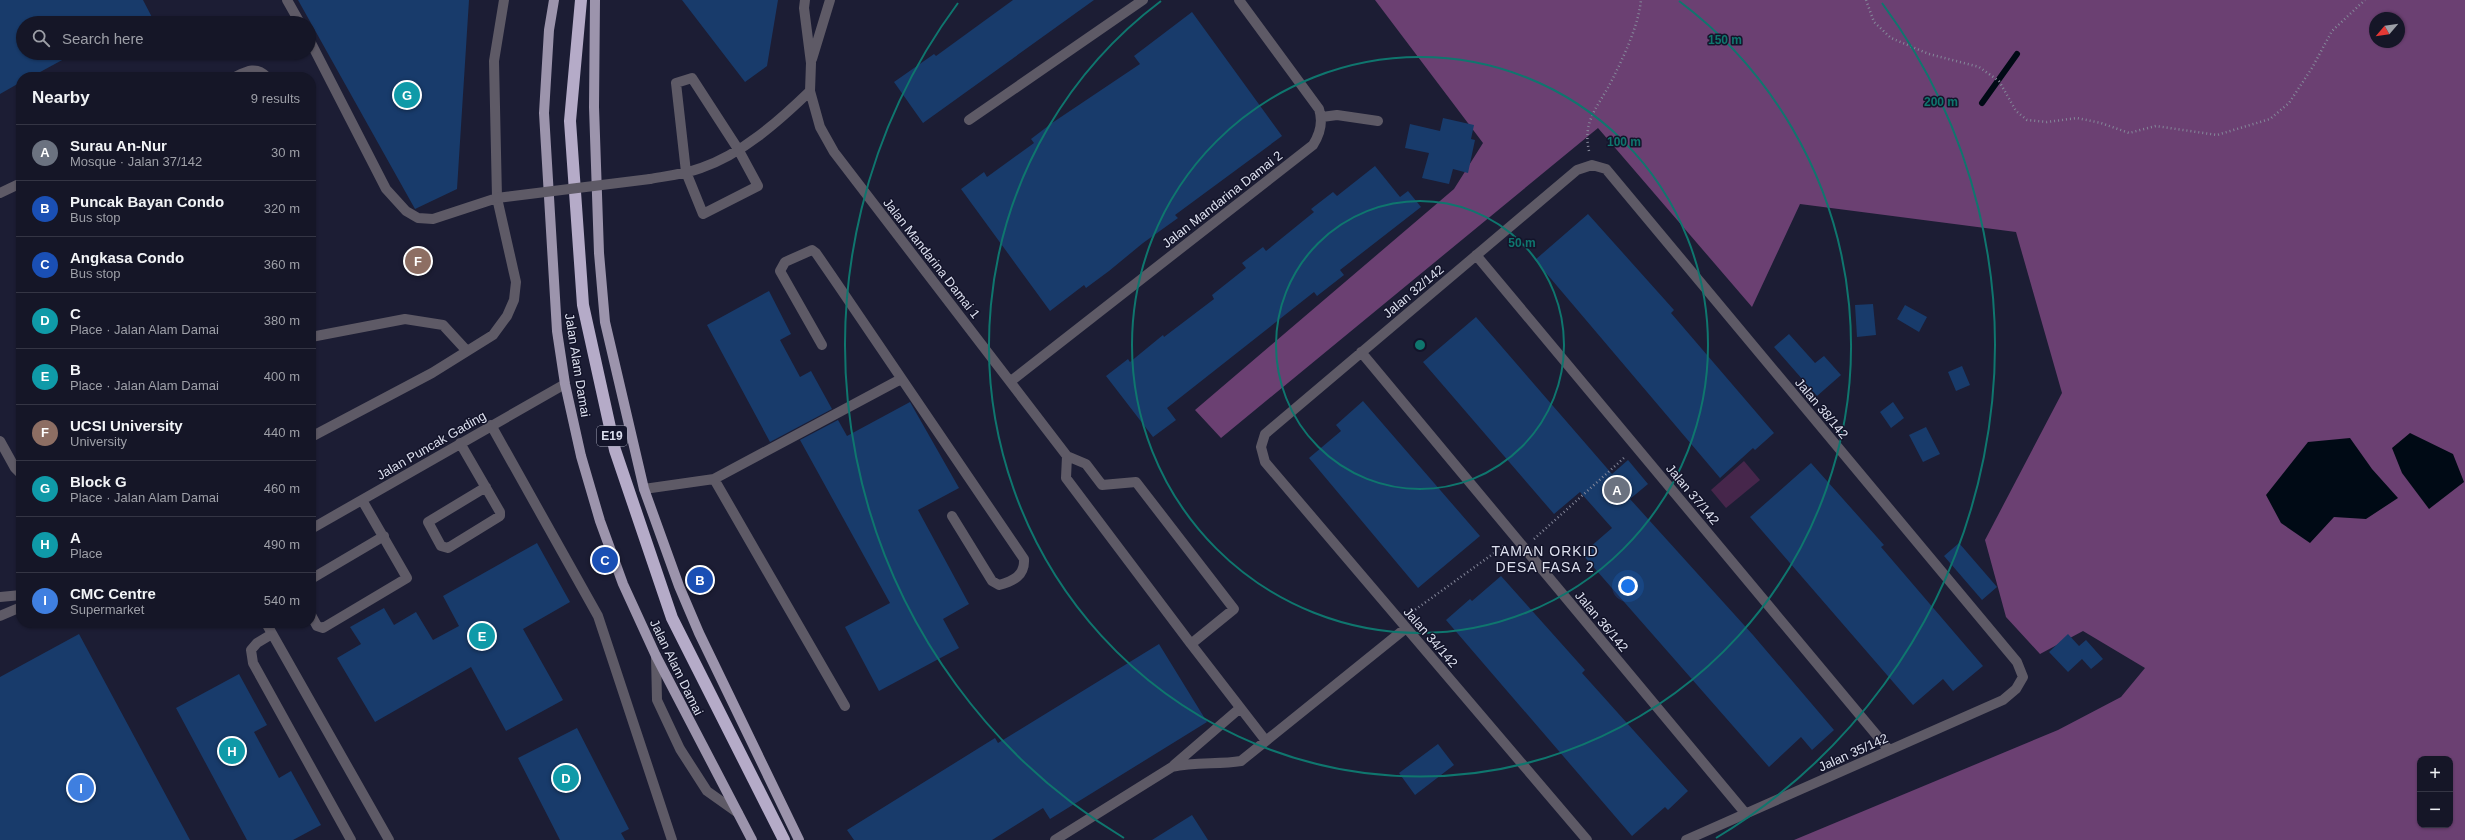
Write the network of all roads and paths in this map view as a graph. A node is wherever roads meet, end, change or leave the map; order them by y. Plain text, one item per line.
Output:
1 (287, 0) edge
2 (504, 0) edge
3 (554, 0) edge
4 (574, 0) edge
5 (581, 0) edge
6 (595, 0) edge
7 (805, 0) edge
8 (830, 0) edge
9 (1143, 0) edge
10 (1238, 0) edge
11 (1641, 0) edge
12 (1866, 0) edge
13 (2365, 0) edge
14 (296, 16) edge
15 (316, 53) edge
16 (811, 63) junction
17 (246, 72) edge
18 (260, 72) edge
19 (810, 91) junction
20 (1322, 117) junction
21 (969, 120) dead end
22 (1378, 120) dead end
23 (738, 149) junction
24 (1592, 165) junction
25 (686, 172) junction
26 (16, 185) edge
27 (0, 193) edge
28 (497, 198) junction
29 (1476, 255) junction
30 (316, 336) edge
31 (822, 345) dead end
32 (466, 350) junction
33 (1362, 352) junction
34 (901, 379) junction
35 (1011, 381) junction
36 (565, 384) junction
37 (491, 425) junction
38 (316, 434) edge
39 (0, 441) edge
40 (460, 443) junction
41 (1261, 447) joint
42 (1636, 447) junction
43 (1067, 456) junction
44 (16, 470) edge
45 (714, 479) junction
46 (486, 487) junction
47 (644, 489) junction
48 (362, 500) junction
49 (952, 516) dead end
50 (316, 527) edge
51 (384, 536) junction
52 (1515, 538) junction
53 (1524, 548) junction
54 (316, 576) edge
55 (16, 595) edge
56 (0, 597) edge
57 (16, 609) edge
58 (0, 616) edge
59 (316, 624) edge
60 (1403, 624) junction
61 (269, 628) edge
62 (272, 634) junction
63 (1191, 644) junction
64 (656, 656) junction
65 (2023, 677) joint
66 (845, 706) dead end
67 (1239, 709) junction
68 (1266, 741) junction
69 (1889, 750) junction
70 (1172, 766) junction
71 (738, 813) junction
72 (1746, 814) junction
73 (351, 840) edge
74 (389, 840) edge
75 (672, 840) edge
76 (752, 840) edge
77 (775, 840) edge
78 (784, 840) edge
79 (799, 840) edge
80 (1055, 840) edge
81 (1588, 840) edge
82 (1686, 840) edge

1 - 14 street
2 - 28 street
3 - 36 main road, Jalan Alam Damai
4 - 77 highway, E19
5 - 78 highway, E19
6 - 47 main road
7 - 16 street, Jalan Mandarina Damai 1
8 - 16 street, Jalan Mandarina Damai 1
9 - 21 street
10 - 20 street
11 - 24 path
12 - 13 path
15 - 28 street
16 - 19 street, Jalan Mandarina Damai 1
17 - 18 street
19 - 23 street
19 - 35 street, Jalan Mandarina Damai 1
20 - 22 street
20 - 35 street, Jalan Mandarina Damai 2
23 - 25 street
23 - 25 street
23 - 25 street
24 - 29 street, Jalan 32/142
24 - 65 street, Jalan 38/142
25 - 28 street, bridge
26 - 27 street
28 - 32 street
29 - 33 street, Jalan 32/142
29 - 42 street, Jalan 37/142
30 - 32 street
31 - 34 street
32 - 38 street
33 - 41 street, Jalan 32/142
33 - 52 street, Jalan 36/142
34 - 45 street
34 - 49 street
35 - 43 street, Jalan Mandarina Damai 1
36 - 37 street, Jalan Puncak Gading
36 - 64 main road, Jalan Alam Damai
37 - 40 street, Jalan Puncak Gading
37 - 75 street
39 - 44 street
40 - 46 street
40 - 48 street, Jalan Puncak Gading
41 - 60 street, Jalan 34/142
42 - 53 path
42 - 69 street, Jalan 37/142
43 - 63 street
43 - 63 street
45 - 47 street
45 - 66 street
46 - 46 street
47 - 79 main road
48 - 50 street, Jalan Puncak Gading
48 - 51 street
51 - 54 street
51 - 59 street
52 - 53 street, Jalan 36/142
52 - 60 path
53 - 72 street, Jalan 36/142
55 - 56 street
57 - 58 street
60 - 68 street
60 - 81 street, Jalan 34/142
61 - 62 street
62 - 73 street
62 - 74 street
63 - 67 street
64 - 71 main road, Jalan Alam Damai
64 - 71 street
65 - 69 street, Jalan 35/142
67 - 68 street
67 - 70 street
68 - 70 street
69 - 72 street, Jalan 35/142
70 - 80 street
71 - 76 main road, Jalan Alam Damai
72 - 82 street, Jalan 35/142

